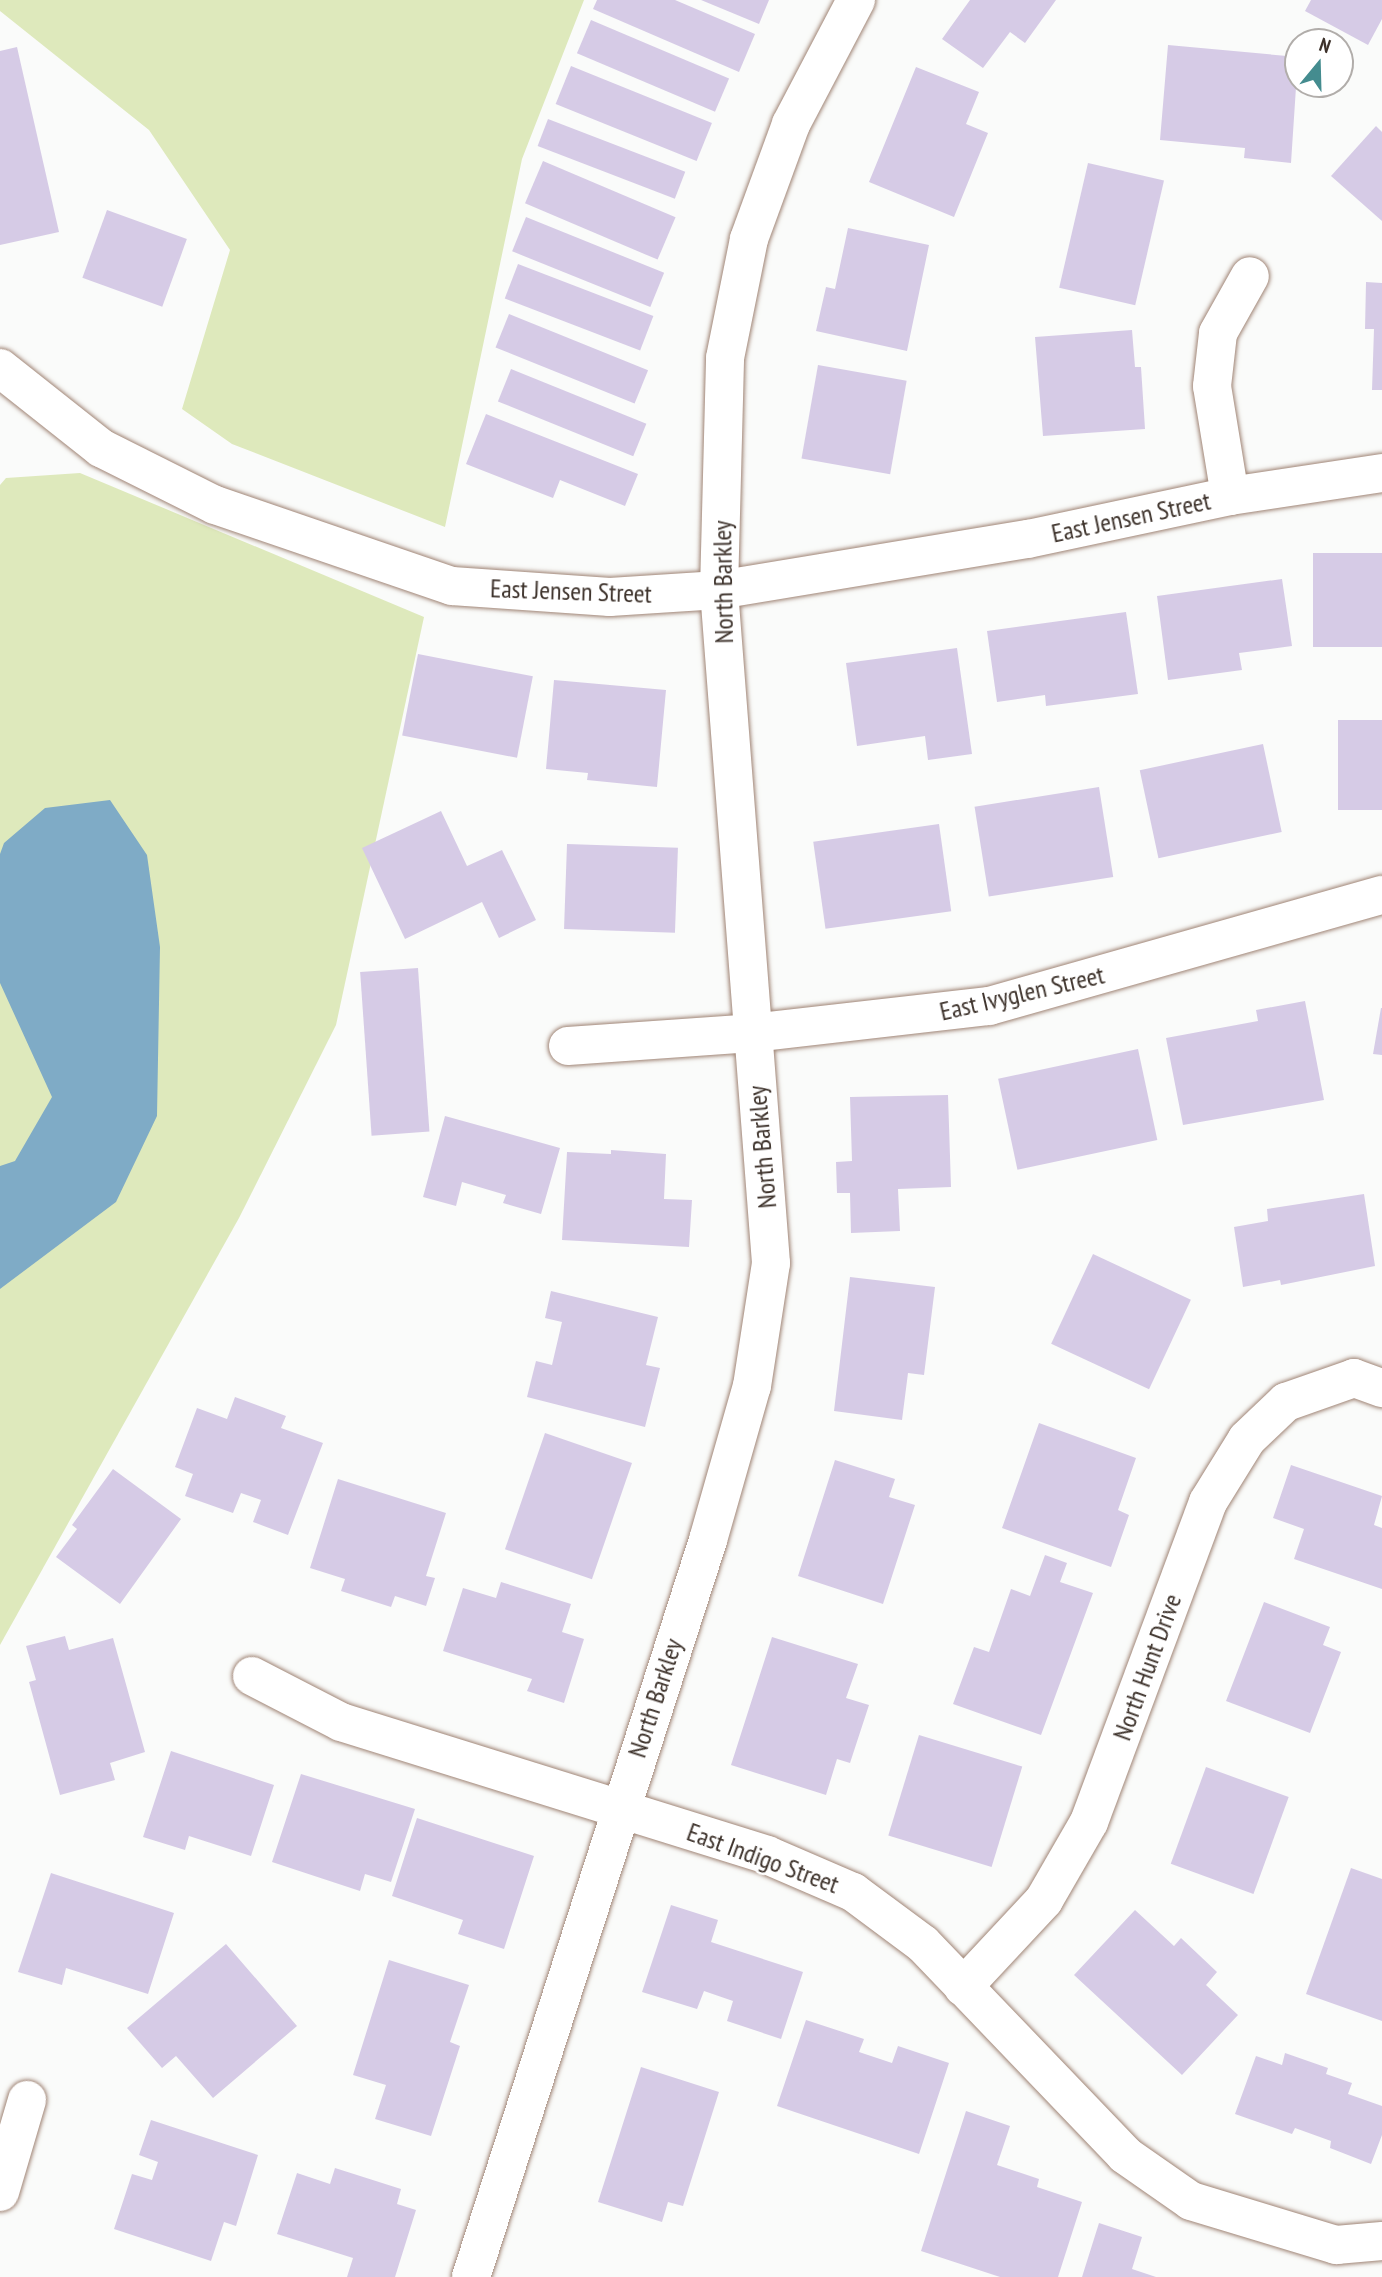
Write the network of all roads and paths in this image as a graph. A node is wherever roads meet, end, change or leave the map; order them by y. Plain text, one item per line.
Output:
1 (856, 0) edge
2 (1250, 276) dead end
3 (0, 368) edge
4 (1382, 473) edge
5 (1230, 496) junction
6 (719, 590) junction
7 (1382, 895) edge
8 (752, 1034) junction
9 (568, 1046) dead end
10 (1368, 1383) edge
11 (252, 1676) dead end
12 (619, 1807) junction
13 (963, 1987) junction
14 (27, 2100) dead end
15 (0, 2192) edge
16 (1382, 2241) edge
17 (471, 2277) edge

1 - 6 street, North Barkley
2 - 5 street, East Jensen Street
3 - 6 street, East Jensen Street
4 - 5 street, East Jensen Street
5 - 6 street, East Jensen Street
6 - 8 street, North Barkley
7 - 8 street, East Ivyglen Street
8 - 9 street, East Ivyglen Street
8 - 12 street, North Barkley
10 - 13 street, North Hunt Drive
11 - 12 street, East Indigo Street
12 - 13 street, East Indigo Street
12 - 17 street, North Barkley
13 - 16 street, East Indigo Street
14 - 15 street

